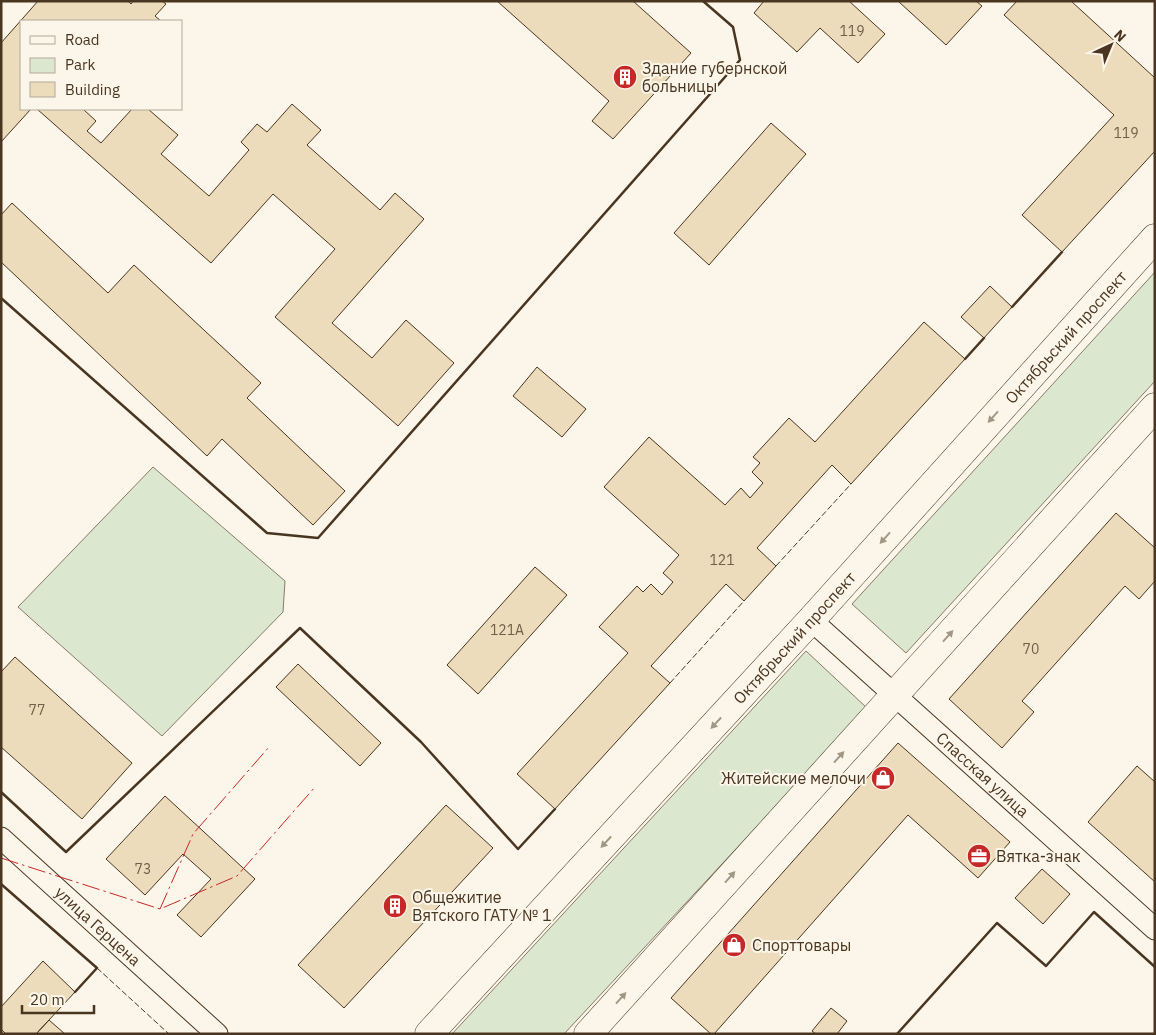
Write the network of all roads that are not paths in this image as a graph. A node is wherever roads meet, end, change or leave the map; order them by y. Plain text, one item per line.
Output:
1 (1155, 238) edge
2 (1155, 407) edge
3 (811, 620) junction
4 (894, 695) junction
5 (1, 838) edge
6 (1155, 929) edge
7 (217, 1034) edge
8 (429, 1034) edge
9 (588, 1034) edge

1 -> 3 main road, Октябрьский проспект
4 -> 2 main road
3 - 4 street, Спасская улица
3 -> 8 main road, Октябрьский проспект
4 - 6 street, Спасская улица
9 -> 4 main road
5 - 7 street, улица Герцена

